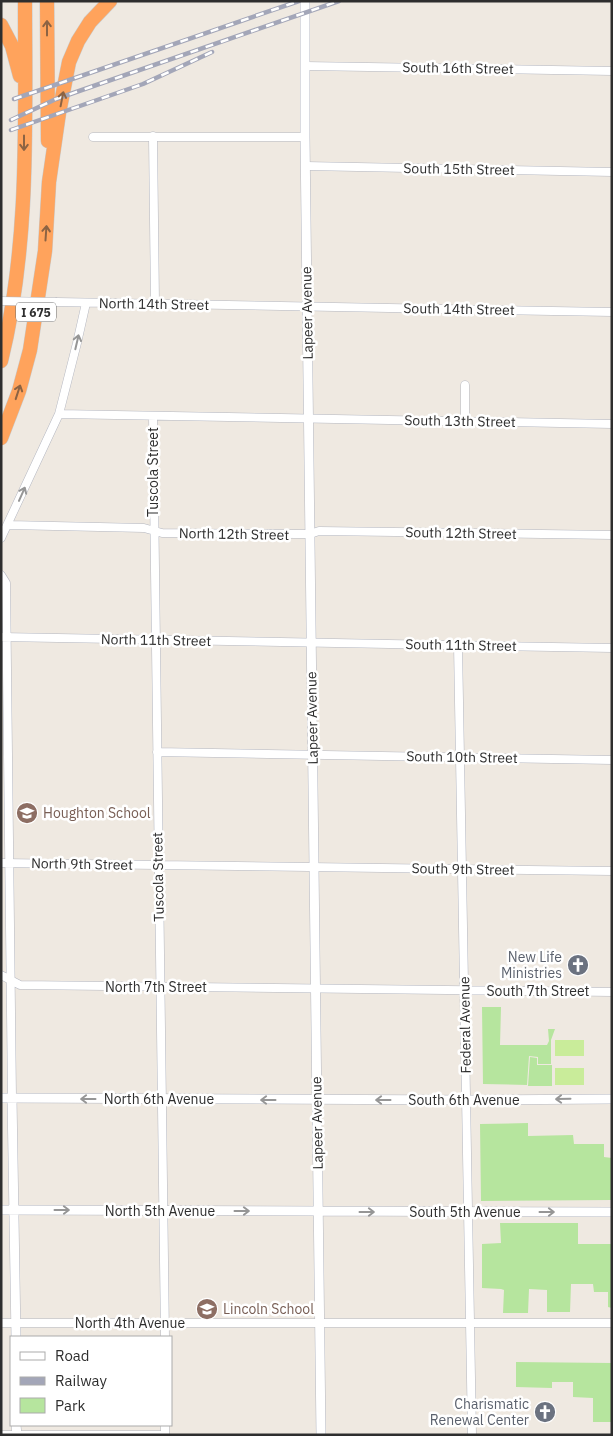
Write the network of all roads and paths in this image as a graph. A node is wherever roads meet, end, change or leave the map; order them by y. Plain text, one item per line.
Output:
1 (25, 1) edge
2 (47, 1) edge
3 (110, 1) edge
4 (305, 1) edge
5 (1, 25) edge
6 (305, 66) junction
7 (612, 71) edge
8 (25, 94) junction
9 (153, 136) junction
10 (93, 137) dead end
11 (305, 137) junction
12 (306, 166) junction
13 (612, 172) edge
14 (49, 182) junction
15 (1, 301) edge
16 (86, 303) junction
17 (155, 304) junction
18 (307, 307) junction
19 (612, 312) edge
20 (1, 361) edge
21 (465, 385) dead end
22 (59, 414) junction
23 (153, 416) junction
24 (309, 419) junction
25 (464, 421) junction
26 (612, 424) edge
27 (1, 438) edge
28 (9, 525) junction
29 (154, 530) junction
30 (310, 534) junction
31 (612, 535) edge
32 (1, 538) edge
33 (1, 575) edge
34 (4, 637) edge
35 (155, 640) junction
36 (311, 642) junction
37 (458, 645) junction
38 (612, 648) edge
39 (4, 750) edge
40 (157, 752) junction
41 (312, 754) junction
42 (460, 756) junction
43 (612, 760) edge
44 (5, 863) edge
45 (158, 865) junction
46 (314, 866) junction
47 (462, 869) junction
48 (612, 871) edge
49 (1, 975) edge
50 (11, 980) junction
51 (160, 987) junction
52 (314, 988) junction
53 (465, 990) junction
54 (612, 992) edge
55 (1, 1098) edge
56 (12, 1098) junction
57 (161, 1099) junction
58 (612, 1099) edge
59 (316, 1100) junction
60 (467, 1100) junction
61 (1, 1210) edge
62 (14, 1210) junction
63 (163, 1211) junction
64 (469, 1211) junction
65 (318, 1212) junction
66 (612, 1212) edge
67 (1, 1322) edge
68 (15, 1323) junction
69 (165, 1323) junction
70 (320, 1323) junction
71 (612, 1323) edge
72 (470, 1324) junction
73 (16, 1336) edge
74 (165, 1336) edge
75 (1, 1435) edge
76 (16, 1435) edge
77 (165, 1435) edge
78 (320, 1435) edge
79 (472, 1435) edge

1 - 8 highway, I 675
14 -> 2 highway, I 675
14 -> 3 highway
4 - 6 street, Lapeer Avenue
5 - 8 highway
6 - 7 street, South 16th Street
6 - 11 street, Lapeer Avenue
8 -> 20 highway, I 675
9 - 10 street
9 - 11 street
9 - 17 street
11 - 12 street, Lapeer Avenue
12 - 13 street, South 15th Street
12 - 18 street, Lapeer Avenue
27 -> 14 highway, I 675
15 - 16 street, North 14th Street, bridge
16 - 17 street, North 14th Street
22 -> 16 street
17 - 18 street, North 14th Street
18 - 19 street, South 14th Street
18 - 24 street, Lapeer Avenue
21 - 25 street
22 - 23 street, South 13th Street
28 -> 22 street
23 - 24 street, South 13th Street
23 - 29 street, Tuscola Street
24 - 25 street, South 13th Street
24 - 30 street, Lapeer Avenue
25 - 26 street, South 13th Street
28 - 29 street, North 12th Street
28 - 32 street
29 - 30 street, North 12th Street
29 - 35 street, Tuscola Street
30 - 31 street, South 12th Street
30 - 36 street, Lapeer Avenue
33 - 34 street
34 - 35 street, North 11th Street
34 - 39 street
35 - 36 street, North 11th Street
35 - 40 street, Tuscola Street
36 - 37 street, South 11th Street
36 - 41 street, Lapeer Avenue
37 - 38 street, South 11th Street
37 - 42 street, Federal Avenue
39 - 44 street
40 - 41 street, South 10th Street
40 - 45 street, Tuscola Street
41 - 42 street, South 10th Street
41 - 46 street, Lapeer Avenue
42 - 43 street, South 10th Street
42 - 47 street, Federal Avenue
44 - 45 street, North 9th Street
44 - 50 street
45 - 46 street, North 9th Street
45 - 51 street, Tuscola Street
46 - 47 street, South 9th Street
46 - 52 street, Lapeer Avenue
47 - 48 street, South 9th Street
47 - 53 street, Federal Avenue
49 - 50 street, North 7th Street
50 - 51 street, North 7th Street
50 - 56 street
51 - 52 street, North 7th Street
51 - 57 street, Tuscola Street
52 - 53 street, South 7th Street
52 - 59 street, Lapeer Avenue
53 - 54 street, South 7th Street
53 - 60 street, Federal Avenue
55 - 56 street, North 6th Avenue
57 -> 56 street, North 6th Avenue
56 - 62 street
59 -> 57 street, North 6th Avenue
57 - 63 street, Tuscola Street
58 -> 60 street, South 6th Avenue
60 -> 59 street, South 6th Avenue
59 - 65 street, Lapeer Avenue
60 - 64 street, Federal Avenue
61 - 62 street, North 5th Avenue
62 -> 63 street, North 5th Avenue
62 - 68 street
63 -> 65 street, North 5th Avenue
63 - 69 street, Tuscola Street
65 -> 64 street, South 5th Avenue
64 -> 66 street, South 5th Avenue
64 - 72 street, Federal Avenue
65 - 70 street, Lapeer Avenue
67 - 68 street, North 4th Avenue
68 - 69 street, North 4th Avenue
68 - 73 street
69 - 70 street, North 4th Avenue
69 - 74 street, Tuscola Street
70 - 72 street, North 4th Avenue
70 - 78 street, Lapeer Avenue
71 - 72 street, North 4th Avenue
72 - 79 street, Federal Avenue
75 - 76 street
76 - 77 street

